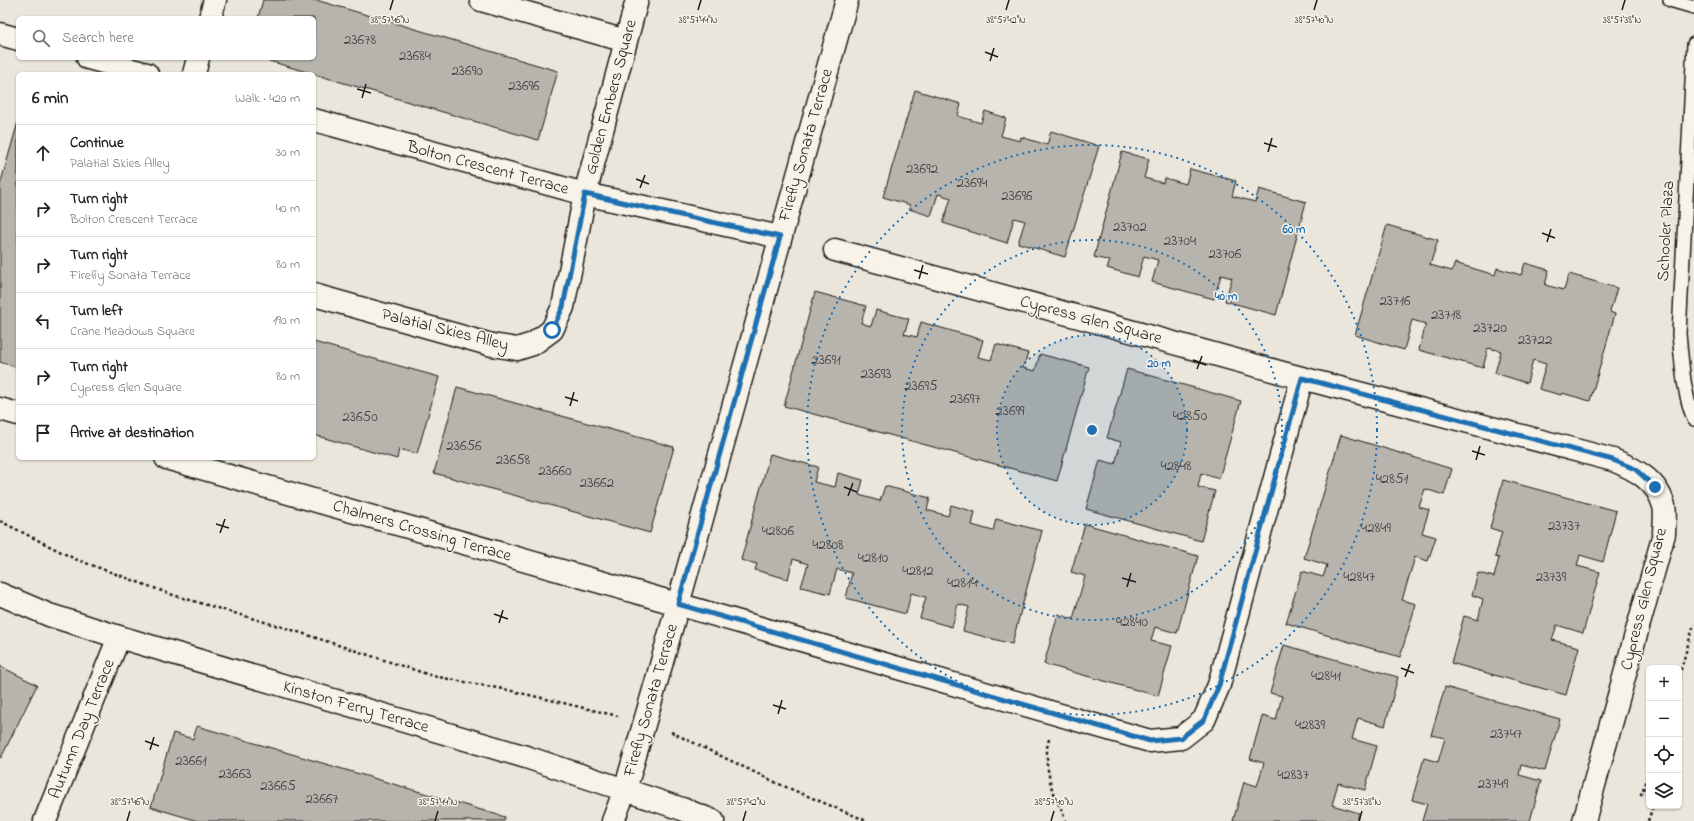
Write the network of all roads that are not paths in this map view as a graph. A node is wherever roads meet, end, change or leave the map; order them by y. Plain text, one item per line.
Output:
1 (215, 0) edge
2 (481, 0) edge
3 (637, 0) edge
4 (847, 0) edge
5 (1670, 0) edge
6 (1694, 7) edge
7 (211, 16) edge
8 (0, 34) edge
9 (16, 38) edge
10 (626, 41) junction
11 (1694, 44) edge
12 (95, 60) edge
13 (198, 60) edge
14 (140, 72) edge
15 (194, 72) edge
16 (316, 121) edge
17 (585, 194) junction
18 (780, 237) junction
19 (835, 250) dead end
20 (316, 296) edge
21 (1302, 378) junction
22 (0, 409) edge
23 (16, 413) edge
24 (1694, 419) edge
25 (173, 460) edge
26 (0, 594) edge
27 (678, 604) junction
28 (119, 637) junction
29 (625, 790) junction
30 (45, 821) edge
31 (613, 821) edge
32 (713, 821) edge
33 (1584, 821) edge

1 - 7 street
2 - 10 street
3 - 10 street, Golden Embers Square
4 - 18 street, Firefly Sonata Terrace
5 - 6 lane
8 - 9 street
10 - 17 street, Golden Embers Square
11 - 24 lane, Schooler Plaza
12 - 14 street
13 - 15 street
16 - 17 street, Bolton Crescent Terrace
17 - 18 street, Bolton Crescent Terrace
17 - 20 street, Palatial Skies Alley
18 - 27 street, Firefly Sonata Terrace
19 - 21 street, Cypress Glen Square
21 - 27 street, Chalmers Crossing Terrace
21 - 33 street, Cypress Glen Square
22 - 23 street
25 - 27 street, Chalmers Crossing Terrace
26 - 28 street, Kinston Ferry Terrace
27 - 29 street, Firefly Sonata Terrace
28 - 29 street, Kinston Ferry Terrace
28 - 30 street, Autumn Day Terrace
29 - 31 street, Firefly Sonata Terrace
29 - 32 street, Kinston Ferry Terrace

